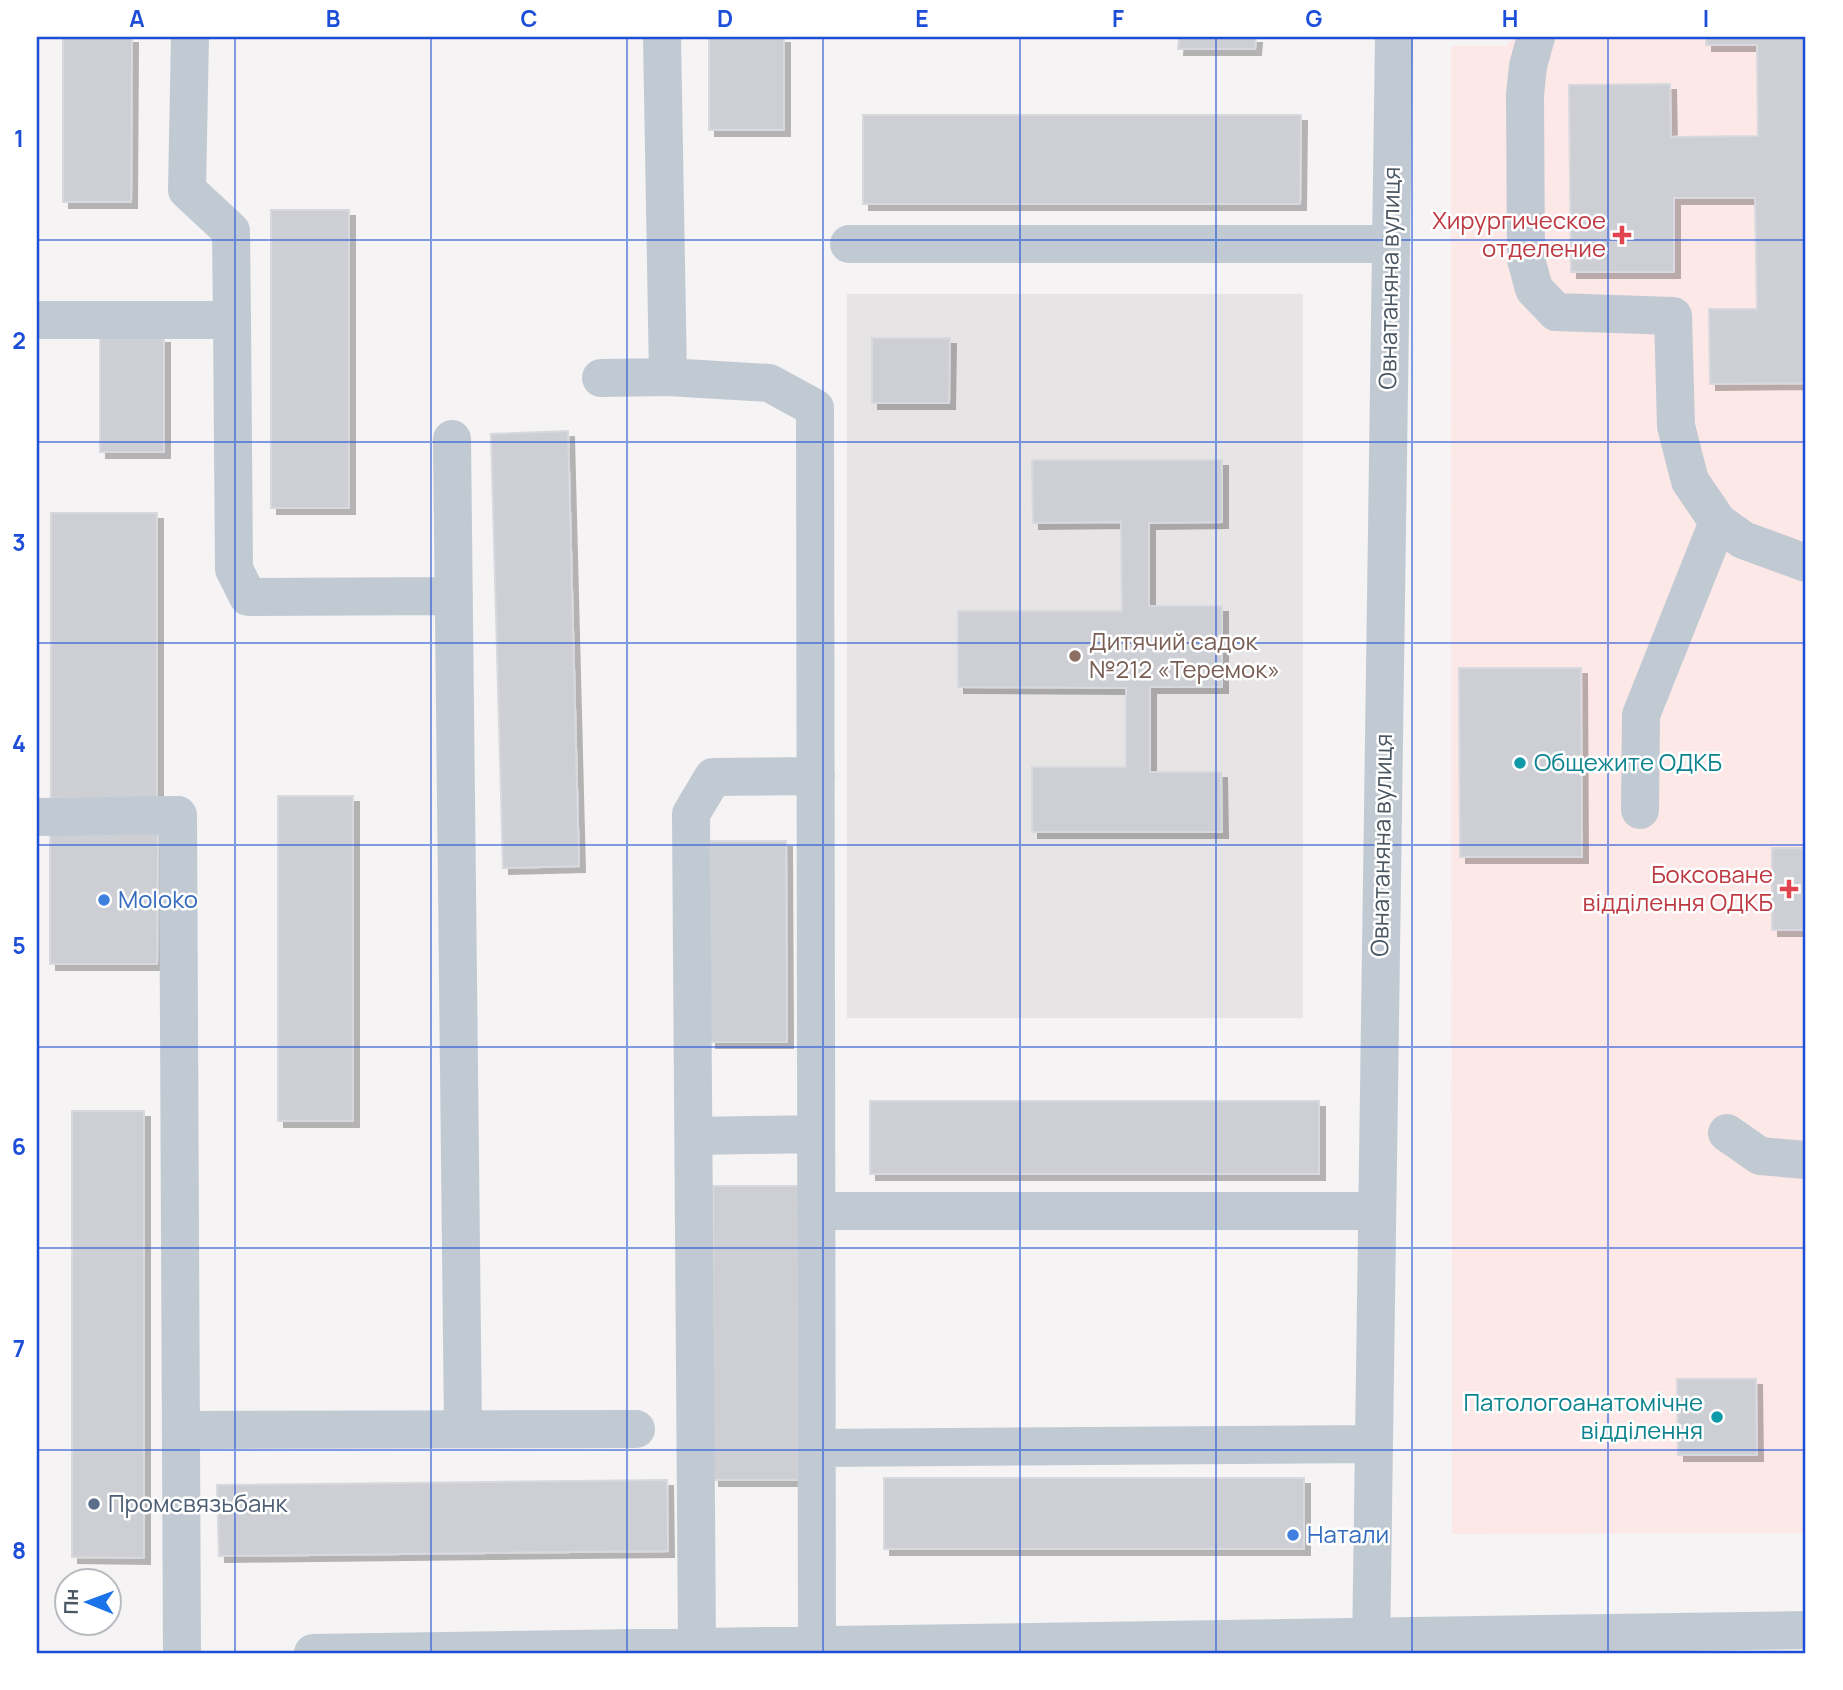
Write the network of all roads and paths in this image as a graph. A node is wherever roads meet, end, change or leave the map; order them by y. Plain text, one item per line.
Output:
1 (190, 37) edge
2 (662, 37) edge
3 (1394, 37) edge
4 (1536, 37) edge
5 (849, 244) dead end
6 (1391, 244) junction
7 (37, 320) edge
8 (232, 320) junction
9 (668, 377) junction
10 (601, 378) dead end
11 (452, 439) dead end
12 (1718, 522) junction
13 (1806, 563) edge
14 (454, 596) junction
15 (816, 776) junction
16 (1640, 810) dead end
17 (37, 817) edge
18 (816, 1133) junction
19 (1727, 1133) dead end
20 (694, 1136) junction
21 (1806, 1160) edge
22 (816, 1211) junction
23 (1377, 1211) junction
24 (463, 1429) junction
25 (636, 1429) dead end
26 (181, 1430) junction
27 (1373, 1444) junction
28 (817, 1448) junction
29 (1806, 1630) edge
30 (817, 1645) junction
31 (1371, 1645) edge
32 (697, 1647) junction
33 (1082, 1647) edge
34 (182, 1653) edge
35 (313, 1653) edge

1 - 8 street
2 - 9 street
3 - 6 street, Овнатаняна вулиця
4 - 12 street
5 - 6 street
6 - 23 street, Овнатаняна вулиця
7 - 8 street
8 - 14 street
9 - 10 street
9 - 15 street
11 - 14 street
12 - 13 street
12 - 16 street
14 - 24 street
15 - 18 street
15 - 20 street
17 - 26 street
18 - 20 street
18 - 22 street
19 - 21 street
20 - 32 street
22 - 23 street
22 - 28 street
23 - 27 street, Овнатаняна вулиця
24 - 25 street
24 - 26 street
26 - 34 street
27 - 28 street
27 - 31 street, Овнатаняна вулиця
28 - 30 street
29 - 31 street
30 - 32 street
30 - 33 street
31 - 33 street
32 - 35 street

